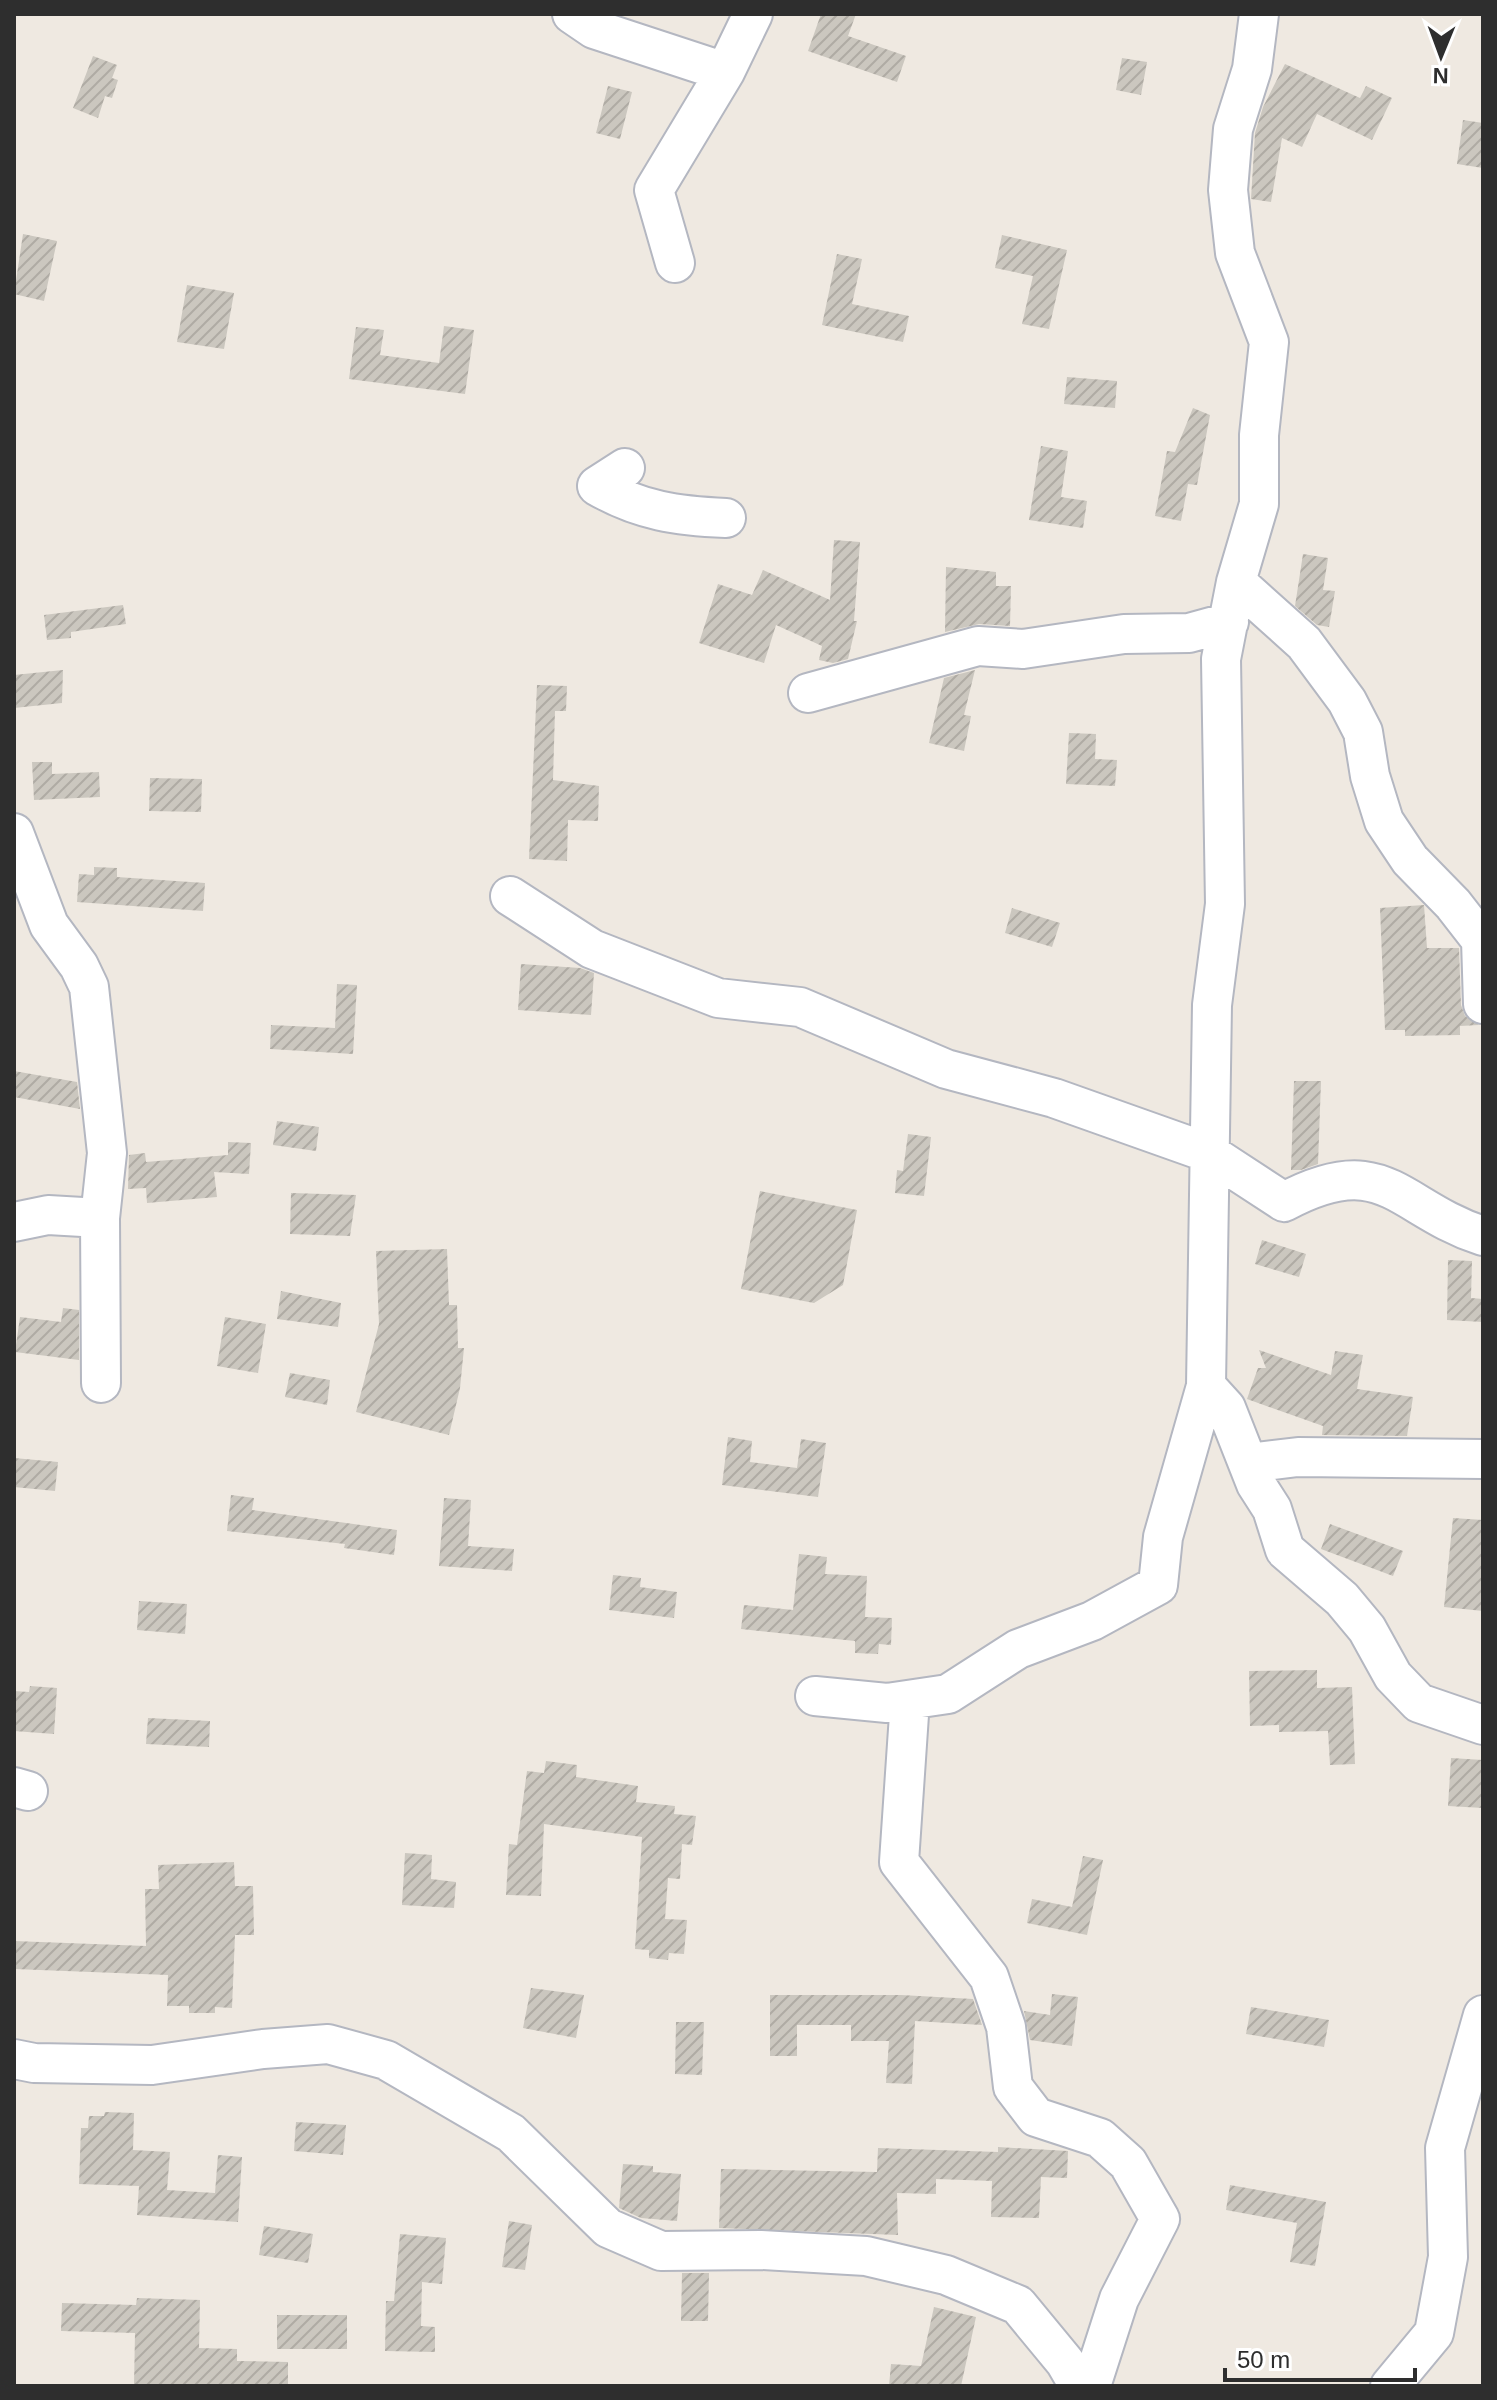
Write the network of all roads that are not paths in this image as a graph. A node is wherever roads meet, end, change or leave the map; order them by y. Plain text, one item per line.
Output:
1 (572, 14) edge
2 (753, 14) edge
3 (1259, 14) edge
4 (725, 72) junction
5 (675, 263) dead end
6 (625, 468) dead end
7 (726, 518) dead end
8 (1236, 582) junction
9 (1229, 622) junction
10 (808, 693) dead end
11 (14, 833) edge
12 (510, 896) dead end
13 (1483, 1004) edge
14 (1209, 1153) junction
15 (100, 1218) junction
16 (14, 1222) edge
17 (1483, 1236) edge
18 (101, 1383) dead end
19 (1206, 1386) junction
20 (1483, 1459) edge
21 (1248, 1463) junction
22 (815, 1696) dead end
23 (910, 1700) junction
24 (1483, 1725) edge
25 (1483, 2015) edge
26 (14, 2059) edge
27 (1079, 2386) edge
28 (1091, 2386) edge
29 (1390, 2386) edge

1 - 4 street
2 - 4 street
3 - 8 street
4 - 5 street
6 - 7 street
8 - 9 street
8 - 13 street
9 - 10 street
9 - 14 street
11 - 15 street
12 - 14 street
14 - 17 street
14 - 19 street
15 - 16 street
15 - 18 street
19 - 21 street
19 - 23 street
20 - 21 street
21 - 24 street
22 - 23 street
23 - 28 street
25 - 29 street
26 - 27 street

